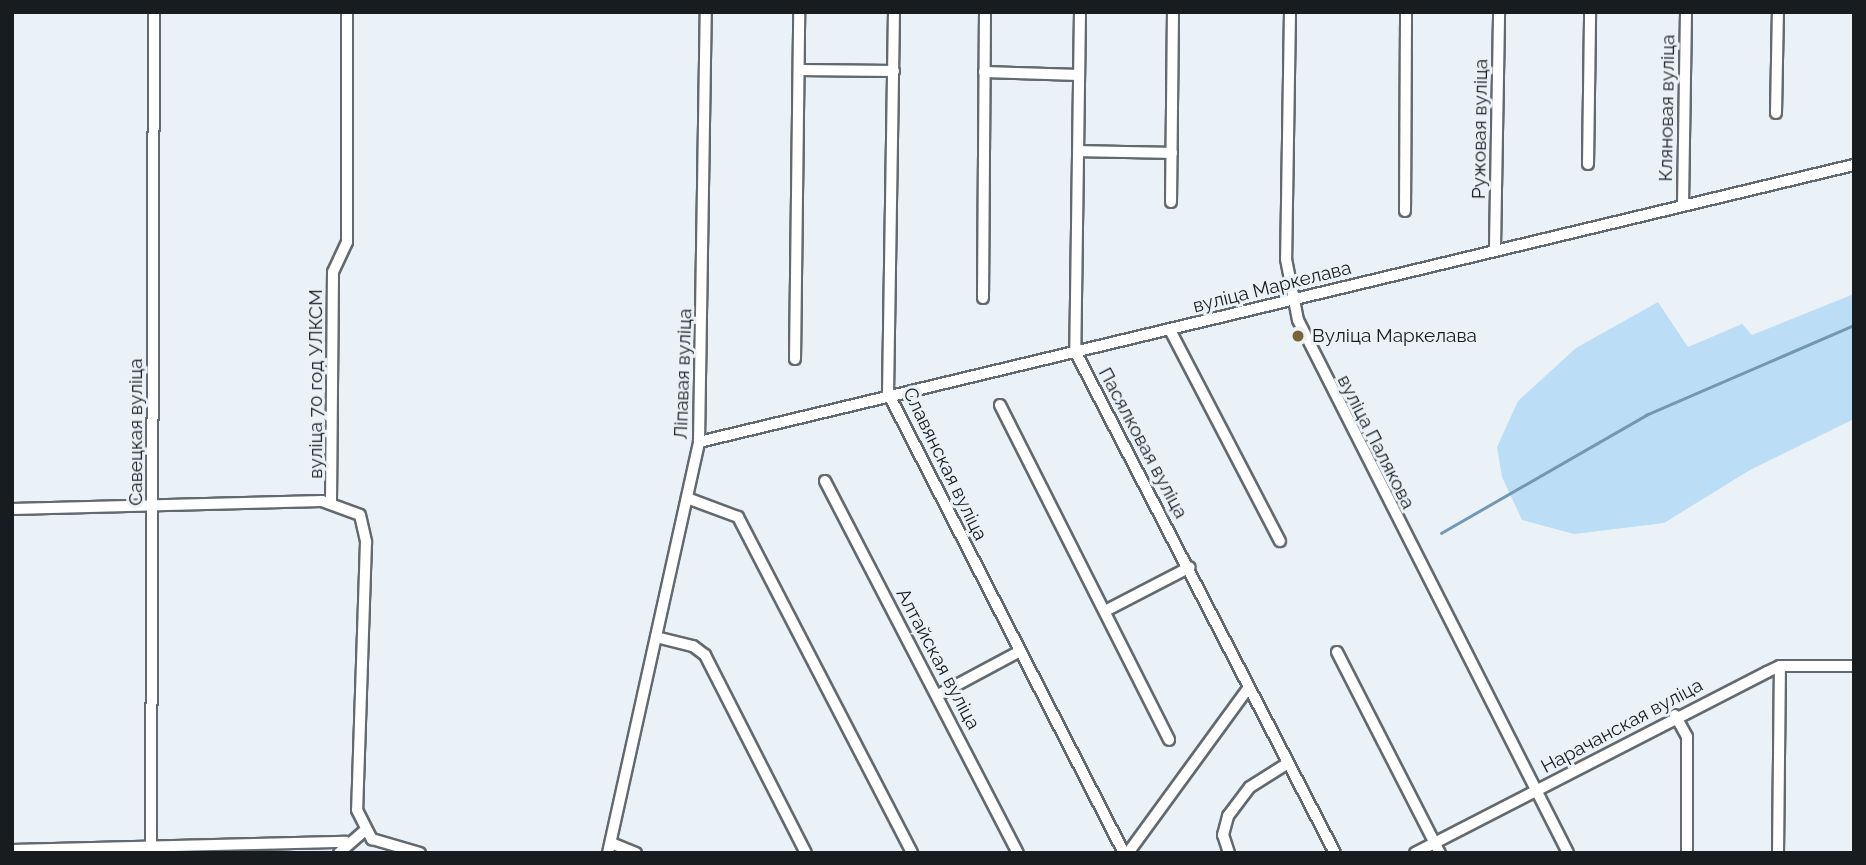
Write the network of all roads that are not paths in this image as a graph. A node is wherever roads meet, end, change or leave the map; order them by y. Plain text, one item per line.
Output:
1 (155, 12) edge
2 (347, 12) edge
3 (706, 12) edge
4 (799, 12) edge
5 (894, 12) edge
6 (985, 12) edge
7 (1080, 12) edge
8 (1173, 12) edge
9 (1290, 12) edge
10 (1406, 12) edge
11 (1499, 12) edge
12 (1590, 12) edge
13 (1686, 12) edge
14 (1778, 12) edge
15 (799, 70) junction
16 (894, 71) junction
17 (984, 72) junction
18 (1079, 75) junction
19 (1776, 113) dead end
20 (1078, 151) junction
21 (1172, 153) junction
22 (1588, 164) dead end
23 (1854, 165) edge
24 (1171, 202) dead end
25 (1683, 204) junction
26 (1405, 211) dead end
27 (1495, 247) junction
28 (983, 298) dead end
29 (1293, 301) junction
30 (1170, 330) junction
31 (1075, 351) junction
32 (795, 359) dead end
33 (888, 393) junction
34 (1000, 405) dead end
35 (699, 442) junction
36 (825, 481) dead end
37 (687, 498) junction
38 (331, 502) junction
39 (154, 504) junction
40 (12, 509) edge
41 (1280, 541) dead end
42 (1190, 567) junction
43 (1107, 610) junction
44 (656, 637) junction
45 (1020, 651) junction
46 (1337, 652) dead end
47 (1780, 666) junction
48 (1854, 666) edge
49 (1249, 687) junction
50 (938, 695) junction
51 (1675, 715) junction
52 (1169, 740) dead end
53 (1289, 763) junction
54 (1536, 791) junction
55 (363, 831) junction
56 (346, 842) junction
57 (610, 848) edge
58 (1437, 848) edge
59 (151, 849) edge
60 (12, 850) edge
61 (340, 853) edge
62 (420, 853) edge
63 (636, 853) edge
64 (806, 853) edge
65 (912, 853) edge
66 (1018, 853) edge
67 (1126, 853) edge
68 (1229, 853) edge
69 (1335, 853) edge
70 (1415, 853) edge
71 (1568, 853) edge
72 (1686, 853) edge
73 (1778, 853) edge

1 - 39 street, Савецкая вуліца
2 - 38 street, вуліца 70 год УЛКСМ
3 - 35 street, Ліпавая вуліца
4 - 15 street
5 - 16 street, Славянская вуліца
6 - 17 street
7 - 18 street, Пасялковая вуліца
8 - 21 street
9 - 29 street, вуліца Палякова
10 - 26 street
11 - 27 street, Ружовая вуліца
12 - 22 street
13 - 25 street, Кляновая вуліца
14 - 19 street
15 - 16 street
15 - 32 street
16 - 33 street, Славянская вуліца
17 - 18 street
17 - 28 street
18 - 20 street, Пасялковая вуліца
20 - 21 street
20 - 31 street, Пасялковая вуліца
21 - 24 street
23 - 25 street, вуліца Маркелава
25 - 27 street, вуліца Маркелава
27 - 29 street, вуліца Маркелава
29 - 30 street, вуліца Маркелава
29 - 54 street, вуліца Палякова
30 - 31 street, вуліца Маркелава
30 - 41 street
31 - 33 street, вуліца Маркелава
31 - 42 street, Пасялковая вуліца
33 - 35 street, вуліца Маркелава
33 - 45 street, Славянская вуліца
34 - 43 street
35 - 37 street, Ліпавая вуліца
36 - 50 street, Алтайская вуліца
37 - 44 street, Ліпавая вуліца
37 - 65 street
38 - 39 street
38 - 55 street, вуліца 70 год УЛКСМ
39 - 40 street
39 - 59 street, Савецкая вуліца
42 - 43 street
42 - 49 street, Пасялковая вуліца
43 - 52 street
44 - 57 street, Ліпавая вуліца
44 - 64 street
45 - 50 street
45 - 67 street, Славянская вуліца
46 - 58 street
47 - 48 street, Нарачанская вуліца
47 - 51 street, Нарачанская вуліца
47 - 73 street
49 - 53 street, Пасялковая вуліца
49 - 67 street
50 - 66 street, Алтайская вуліца
51 - 54 street, Нарачанская вуліца
51 - 72 street
53 - 68 street
53 - 69 street, Пасялковая вуліца
54 - 58 street, Нарачанская вуліца
54 - 71 street, вуліца Палякова
55 - 56 street
55 - 62 street
56 - 59 street
56 - 61 street
57 - 63 street
58 - 70 street, Нарачанская вуліца
59 - 60 street

